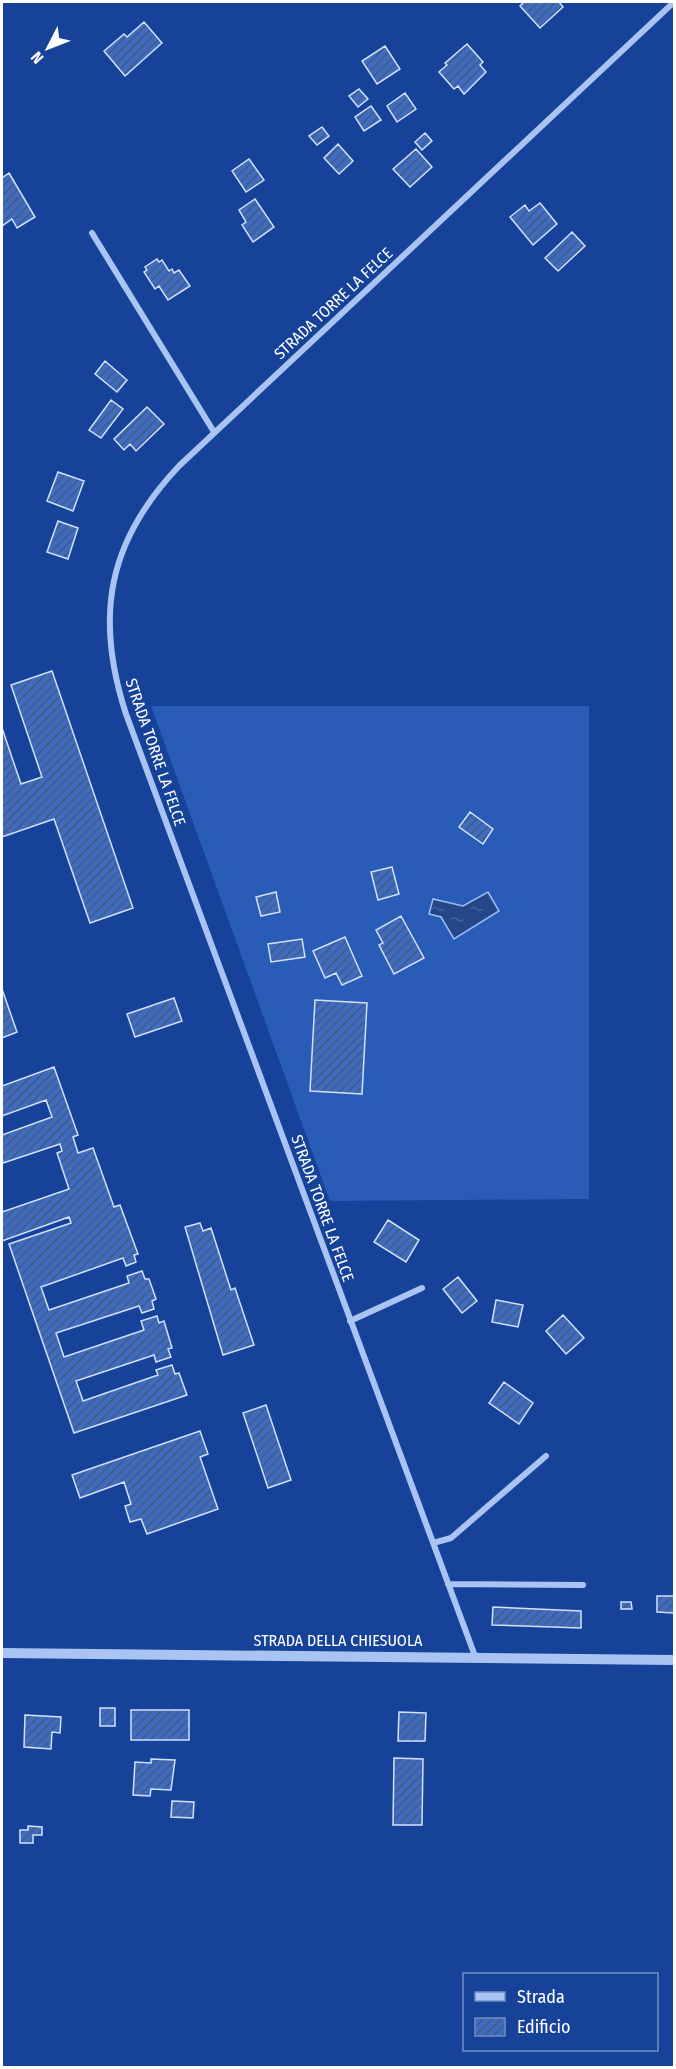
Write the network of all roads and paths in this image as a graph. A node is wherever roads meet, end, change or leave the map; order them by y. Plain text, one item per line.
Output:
1 (675, 2) edge
2 (92, 233) dead end
3 (214, 432) junction
4 (422, 1288) dead end
5 (350, 1321) junction
6 (546, 1455) dead end
7 (433, 1543) junction
8 (448, 1584) junction
9 (584, 1585) dead end
10 (2, 1653) edge
11 (475, 1656) junction
12 (675, 1660) edge

1 - 3 street, STRADA TORRE LA FELCE
2 - 3 street
3 - 5 street, STRADA TORRE LA FELCE
4 - 5 street
5 - 7 street, STRADA TORRE LA FELCE
6 - 7 street
7 - 8 street, STRADA TORRE LA FELCE
8 - 9 street
8 - 11 street, STRADA TORRE LA FELCE
10 - 11 street, STRADA DELLA CHIESUOLA
11 - 12 street, STRADA DELLA CHIESUOLA

